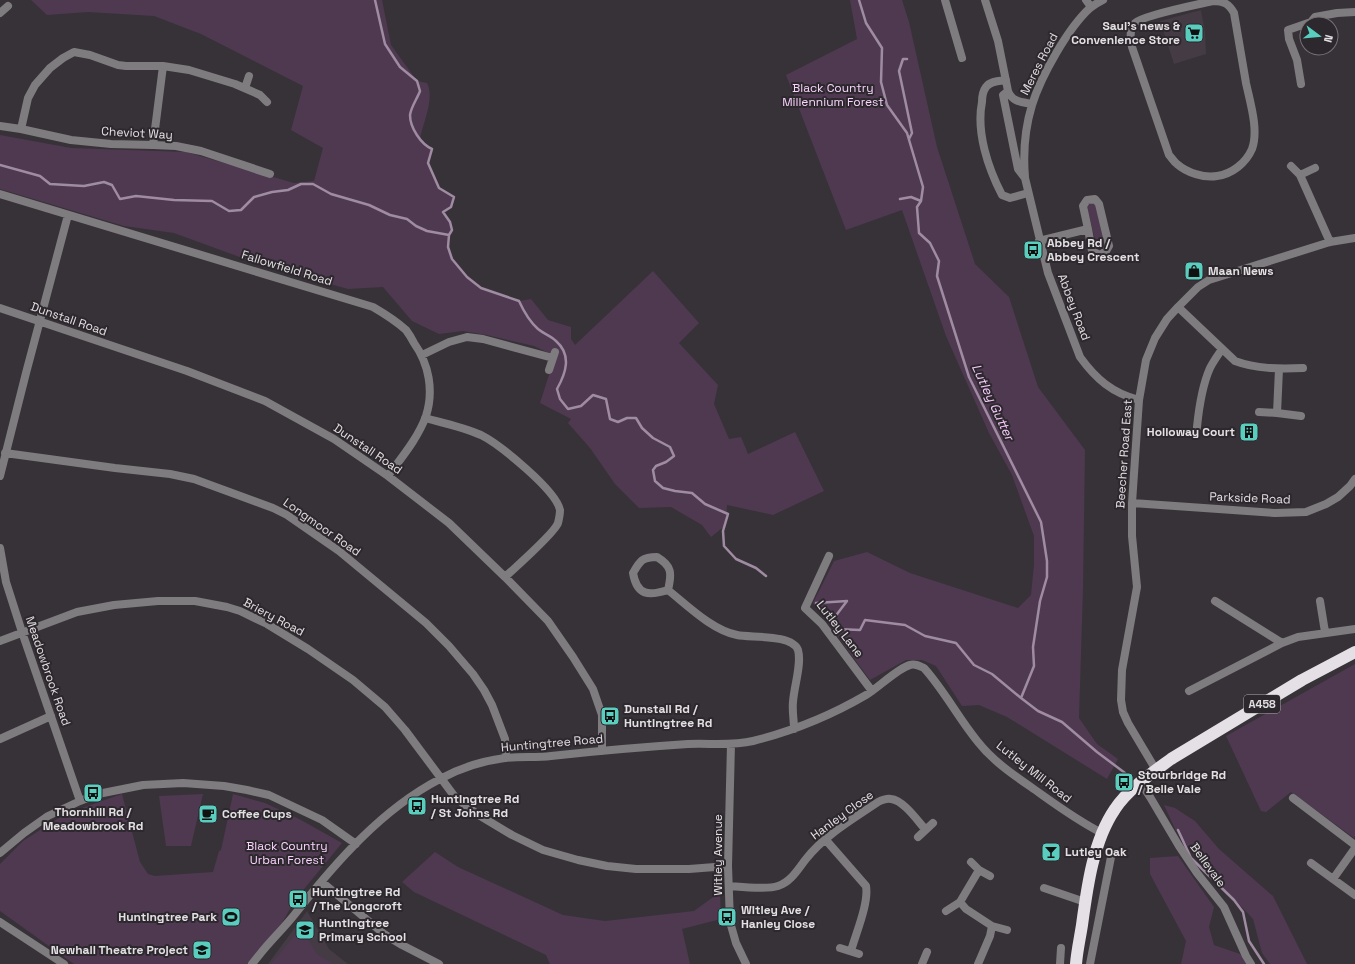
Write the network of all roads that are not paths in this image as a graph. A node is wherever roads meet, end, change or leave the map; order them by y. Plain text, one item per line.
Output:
1 (945, 0) edge
2 (985, 0) edge
3 (1103, 0) edge
4 (1175, 0) edge
5 (1088, 4) edge
6 (8, 6) dead end
7 (1177, 9) junction
8 (1355, 12) edge
9 (0, 13) edge
10 (962, 58) dead end
11 (163, 66) junction
12 (249, 76) dead end
13 (1006, 80) junction
14 (1301, 84) dead end
15 (245, 88) junction
16 (1008, 91) junction
17 (267, 102) dead end
18 (1032, 104) junction
19 (0, 126) edge
20 (21, 129) junction
21 (153, 145) junction
22 (1291, 166) dead end
23 (1316, 168) dead end
24 (270, 174) dead end
25 (1300, 175) junction
26 (1024, 178) junction
27 (1028, 193) junction
28 (0, 194) edge
29 (68, 215) junction
30 (1088, 230) junction
31 (1355, 238) edge
32 (1039, 241) junction
33 (1330, 242) junction
34 (1178, 307) junction
35 (0, 308) edge
36 (40, 322) junction
37 (1222, 349) junction
38 (422, 355) junction
39 (1303, 368) dead end
40 (1280, 369) junction
41 (549, 370) dead end
42 (1139, 400) junction
43 (1258, 412) dead end
44 (1277, 413) junction
45 (1301, 416) dead end
46 (425, 418) junction
47 (1197, 426) dead end
48 (5, 453) junction
49 (0, 476) edge
50 (388, 476) junction
51 (1355, 479) edge
52 (1132, 504) junction
53 (0, 548) edge
54 (828, 556) dead end
55 (505, 577) junction
56 (668, 590) junction
57 (1320, 601) dead end
58 (1214, 602) dead end
59 (1355, 629) edge
60 (22, 632) junction
61 (1325, 632) junction
62 (0, 641) edge
63 (1282, 643) junction
64 (1355, 652) edge
65 (915, 664) joint
66 (872, 691) junction
67 (1189, 691) dead end
68 (50, 716) junction
69 (794, 729) junction
70 (0, 739) edge
71 (730, 744) junction
72 (602, 751) junction
73 (506, 758) junction
74 (1156, 770) junction
75 (440, 779) junction
76 (1141, 783) junction
77 (1293, 798) dead end
78 (80, 802) junction
79 (933, 823) dead end
80 (925, 829) junction
81 (1102, 833) junction
82 (918, 837) dead end
83 (825, 839) junction
84 (356, 844) junction
85 (1355, 846) edge
86 (1112, 852) dead end
87 (0, 853) edge
88 (972, 862) dead end
89 (1311, 863) dead end
90 (728, 866) junction
91 (979, 870) junction
92 (990, 876) dead end
93 (1333, 879) junction
94 (322, 882) junction
95 (729, 886) junction
96 (1044, 888) dead end
97 (1355, 895) edge
98 (960, 902) junction
99 (1085, 902) junction
100 (946, 911) dead end
101 (0, 922) edge
102 (992, 926) junction
103 (1007, 930) dead end
104 (840, 948) dead end
105 (1061, 948) dead end
106 (851, 951) junction
107 (927, 952) dead end
108 (859, 954) dead end
109 (64, 964) edge
110 (252, 964) edge
111 (439, 964) edge
112 (746, 964) edge
113 (922, 964) edge
114 (978, 964) edge
115 (1060, 964) edge
116 (1076, 964) edge
117 (1090, 964) edge
118 (1251, 964) edge

1 - 10 street
2 - 13 street, Abbey Road
3 - 5 street, Meres Road
4 - 7 street
5 - 18 street, Meres Road
6 - 9 street
7 - 7 street
8 - 14 street
11 - 15 street
11 - 20 street
11 - 21 street
12 - 15 street
13 - 16 street, Abbey Road
13 - 27 street
15 - 17 street
16 - 18 street
16 - 26 street, Abbey Road
18 - 26 street, Meres Road
19 - 20 street, Cheviot Way
20 - 21 street, Cheviot Way
21 - 24 street, Cheviot Way
22 - 25 street
23 - 25 street
25 - 33 street
26 - 27 street, Abbey Road
27 - 32 street, Abbey Road
28 - 29 street, Fallowfield Road
29 - 36 street
29 - 38 street, Fallowfield Road
30 - 30 street
30 - 32 street
31 - 33 street, Beecher Road East
32 - 42 street, Abbey Road
33 - 34 street, Beecher Road East
34 - 37 street
34 - 42 street, Beecher Road East
35 - 36 street, Dunstall Road
36 - 48 street
36 - 50 street, Dunstall Road
37 - 40 street
37 - 47 street
38 - 41 street
38 - 46 street, Fallowfield Road
39 - 40 street
40 - 44 street
42 - 52 street, Beecher Road East
43 - 44 street
44 - 45 street
46 - 50 street, Fallowfield Road
46 - 55 street
48 - 49 street
48 - 73 street, Longmoor Road
50 - 55 street, Dunstall Road
51 - 52 street, Parkside Road
52 - 74 street, Beecher Road East
53 - 60 street, Meadowbrook Road
54 - 66 street, Lutley Lane
55 - 72 street, Dunstall Road
56 - 56 street
56 - 69 street
57 - 61 street
58 - 63 street
59 - 61 street
60 - 62 street, Briery Road
60 - 68 street, Meadowbrook Road
60 - 75 street, Briery Road
61 - 63 street
63 - 67 street
64 - 74 highway, A458
65 - 66 street, Huntingtree Road
65 - 81 street, Lutley Mill Road
66 - 69 street, Huntingtree Road
68 - 70 street
68 - 78 street, Meadowbrook Road
69 - 71 street, Huntingtree Road
71 - 72 street, Huntingtree Road
71 - 90 street, Witley Avenue
72 - 73 street, Huntingtree Road
73 - 75 street, Huntingtree Road
74 - 76 highway, A458
75 - 84 street, Huntingtree Road
75 - 90 street, Briery Road
76 - 81 highway, A458
76 - 118 street, Bellevale
77 - 85 street
78 - 84 street
78 - 87 street
79 - 80 street
80 - 82 street
80 - 83 street, Hanley Close
81 - 99 highway, A458
83 - 95 street, Hanley Close
83 - 106 street
84 - 94 street, Huntingtree Road
85 - 93 street
86 - 117 street
88 - 91 street
89 - 93 street
90 - 95 street, Witley Avenue
91 - 92 street
91 - 98 street
93 - 97 street
94 - 110 street, Huntingtree Road
94 - 111 street
95 - 112 street, Witley Avenue
96 - 99 street
98 - 100 street
98 - 102 street
99 - 116 highway, A458
101 - 109 street
102 - 103 street
102 - 114 street
104 - 106 street
105 - 115 street
106 - 108 street
107 - 113 street

